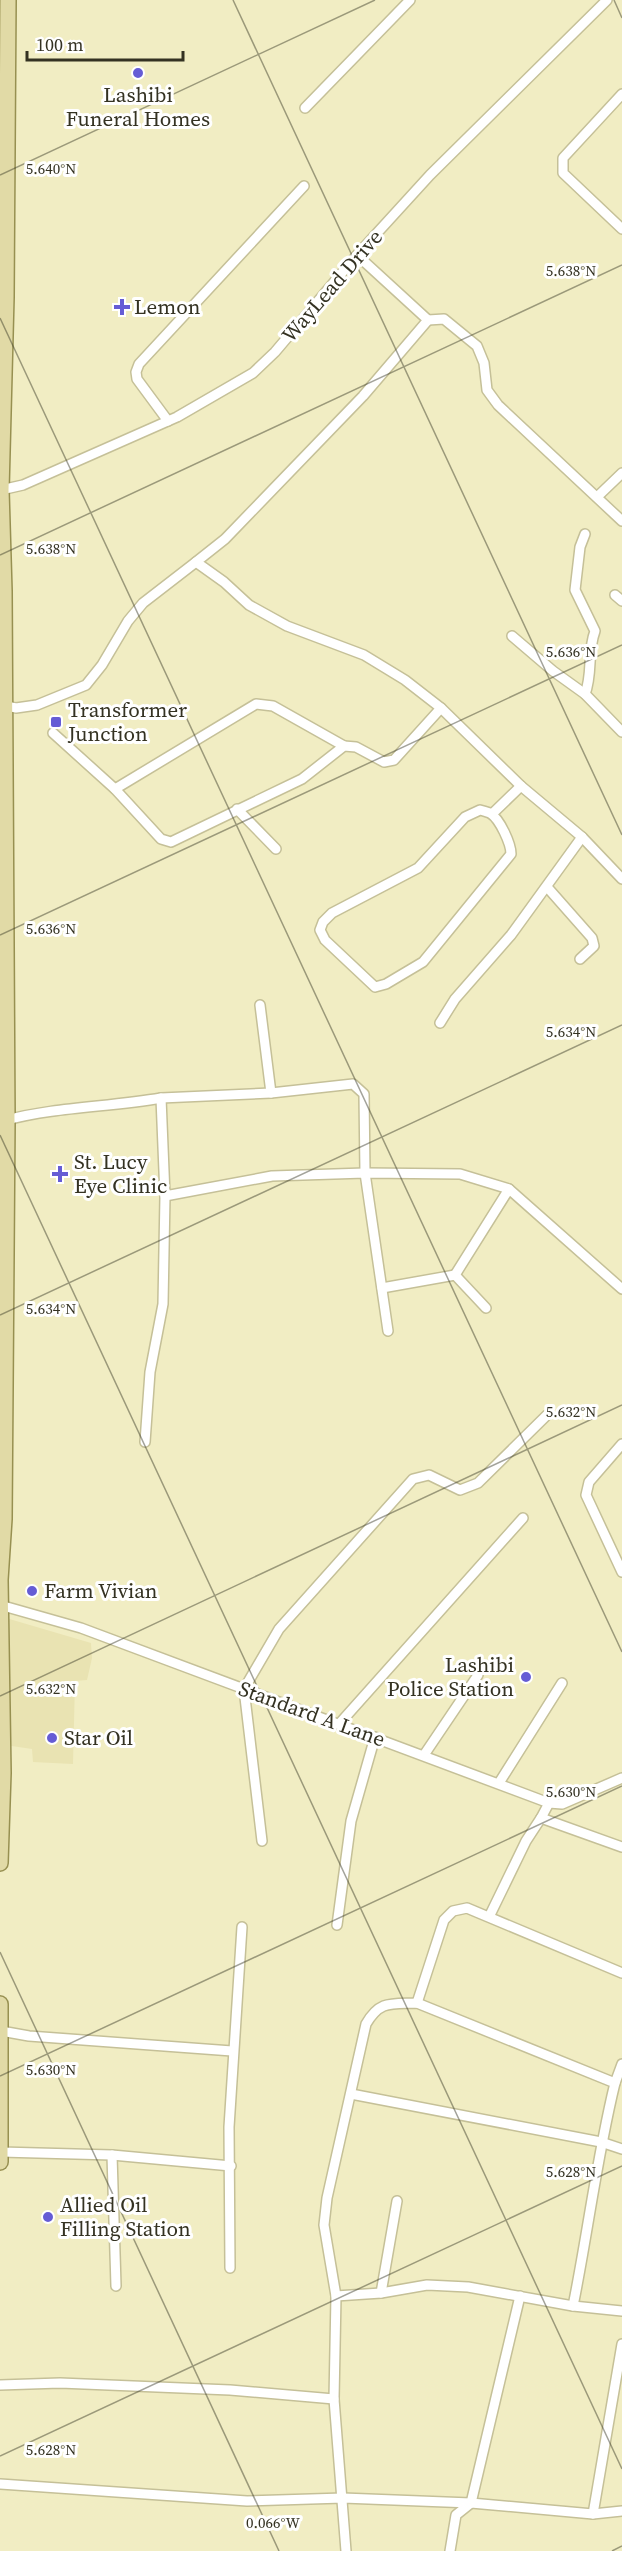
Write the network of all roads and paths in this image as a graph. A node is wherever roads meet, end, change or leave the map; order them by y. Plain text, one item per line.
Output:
1 (9, 0) edge
2 (410, 0) edge
3 (607, 0) edge
4 (622, 94) edge
5 (305, 108) dead end
6 (304, 186) dead end
7 (622, 229) edge
8 (357, 255) junction
9 (428, 320) junction
10 (2, 355) edge
11 (168, 421) junction
12 (622, 473) edge
13 (0, 490) edge
14 (597, 497) junction
15 (622, 521) edge
16 (585, 534) dead end
17 (196, 562) junction
18 (512, 636) dead end
19 (585, 694) junction
20 (2, 705) edge
21 (441, 708) junction
22 (622, 732) edge
23 (53, 733) dead end
24 (344, 746) junction
25 (520, 786) junction
26 (116, 789) junction
27 (237, 809) junction
28 (492, 814) junction
29 (582, 837) junction
30 (276, 849) dead end
31 (622, 879) edge
32 (547, 887) junction
33 (580, 959) dead end
34 (260, 1005) dead end
35 (440, 1023) dead end
36 (271, 1093) junction
37 (161, 1098) junction
38 (7, 1120) junction
39 (365, 1173) junction
40 (508, 1189) junction
41 (165, 1196) junction
42 (455, 1275) junction
43 (382, 1288) junction
44 (622, 1289) edge
45 (486, 1308) dead end
46 (388, 1331) dead end
47 (547, 1415) dead end
48 (145, 1442) dead end
49 (622, 1444) edge
50 (523, 1518) dead end
51 (622, 1572) edge
52 (0, 1605) edge
53 (478, 1676) dead end
54 (562, 1683) dead end
55 (244, 1689) junction
56 (340, 1724) junction
57 (375, 1737) junction
58 (424, 1755) junction
59 (2, 1773) edge
60 (622, 1778) edge
61 (499, 1783) junction
62 (549, 1803) junction
63 (541, 1818) junction
64 (262, 1841) dead end
65 (622, 1847) edge
66 (0, 1863) edge
67 (490, 1916) junction
68 (336, 1925) dead end
69 (242, 1927) dead end
70 (622, 1973) edge
71 (417, 2002) junction
72 (0, 2004) edge
73 (1, 2031) edge
74 (232, 2051) junction
75 (622, 2064) edge
76 (615, 2083) junction
77 (351, 2094) junction
78 (601, 2142) junction
79 (622, 2149) edge
80 (1, 2152) edge
81 (112, 2156) junction
82 (0, 2162) edge
83 (231, 2166) junction
84 (397, 2201) dead end
85 (230, 2268) dead end
86 (116, 2286) dead end
87 (381, 2294) junction
88 (336, 2296) junction
89 (520, 2296) junction
90 (573, 2306) junction
91 (622, 2311) edge
92 (622, 2344) edge
93 (0, 2385) edge
94 (334, 2399) junction
95 (0, 2484) edge
96 (343, 2498) junction
97 (471, 2503) junction
98 (622, 2511) edge
99 (593, 2514) junction
100 (346, 2551) edge
101 (450, 2551) edge

1 - 10 main road
2 - 5 street
3 - 8 street, WayLead Drive
4 - 7 street
6 - 11 street
8 - 9 street
8 - 11 street, WayLead Drive
9 - 14 street
9 - 17 street
10 - 13 main road
11 - 13 street, WayLead Drive
12 - 14 street
13 - 20 main road
14 - 15 street
16 - 19 street
17 - 20 street
17 - 21 street
18 - 19 street
19 - 22 street
20 - 38 main road
21 - 24 street
21 - 25 street
23 - 26 street
24 - 26 street
24 - 27 street
25 - 28 street
25 - 29 street
26 - 27 street
27 - 30 street
28 - 28 street
29 - 31 street
29 - 32 street
32 - 33 street
32 - 35 street
34 - 36 street
36 - 37 street
36 - 39 street
37 - 38 street
37 - 41 street
38 - 52 main road
39 - 40 street
39 - 41 street
39 - 43 street
40 - 42 street
40 - 44 street
41 - 48 street
42 - 43 street
42 - 45 street
43 - 46 street
47 - 55 street
49 - 51 street
50 - 56 street
52 - 55 street, Standard A Lane
52 - 59 main road
53 - 58 street
54 - 61 street
55 - 56 street, Standard A Lane
55 - 64 street
56 - 57 street, Standard A Lane
57 - 58 street, Standard A Lane
57 - 68 street
58 - 61 street, Standard A Lane
59 - 66 main road
60 - 62 street
61 - 62 street, Standard A Lane
62 - 63 street
63 - 65 street
63 - 67 street
67 - 70 street
67 - 71 street
69 - 74 street
71 - 76 street
71 - 77 street
72 - 73 main road
73 - 74 street
73 - 80 main road
74 - 83 street
75 - 76 street
76 - 78 street
77 - 78 street
77 - 88 street
78 - 79 street
78 - 90 street
80 - 81 street
80 - 82 main road
81 - 83 street
81 - 86 street
83 - 85 street
84 - 87 street
87 - 88 street
87 - 89 street
88 - 94 street
89 - 90 street
89 - 97 street
90 - 91 street
92 - 99 street
93 - 94 street
94 - 96 street
95 - 96 street
96 - 97 street
96 - 100 street
97 - 99 street
97 - 101 street
98 - 99 street

